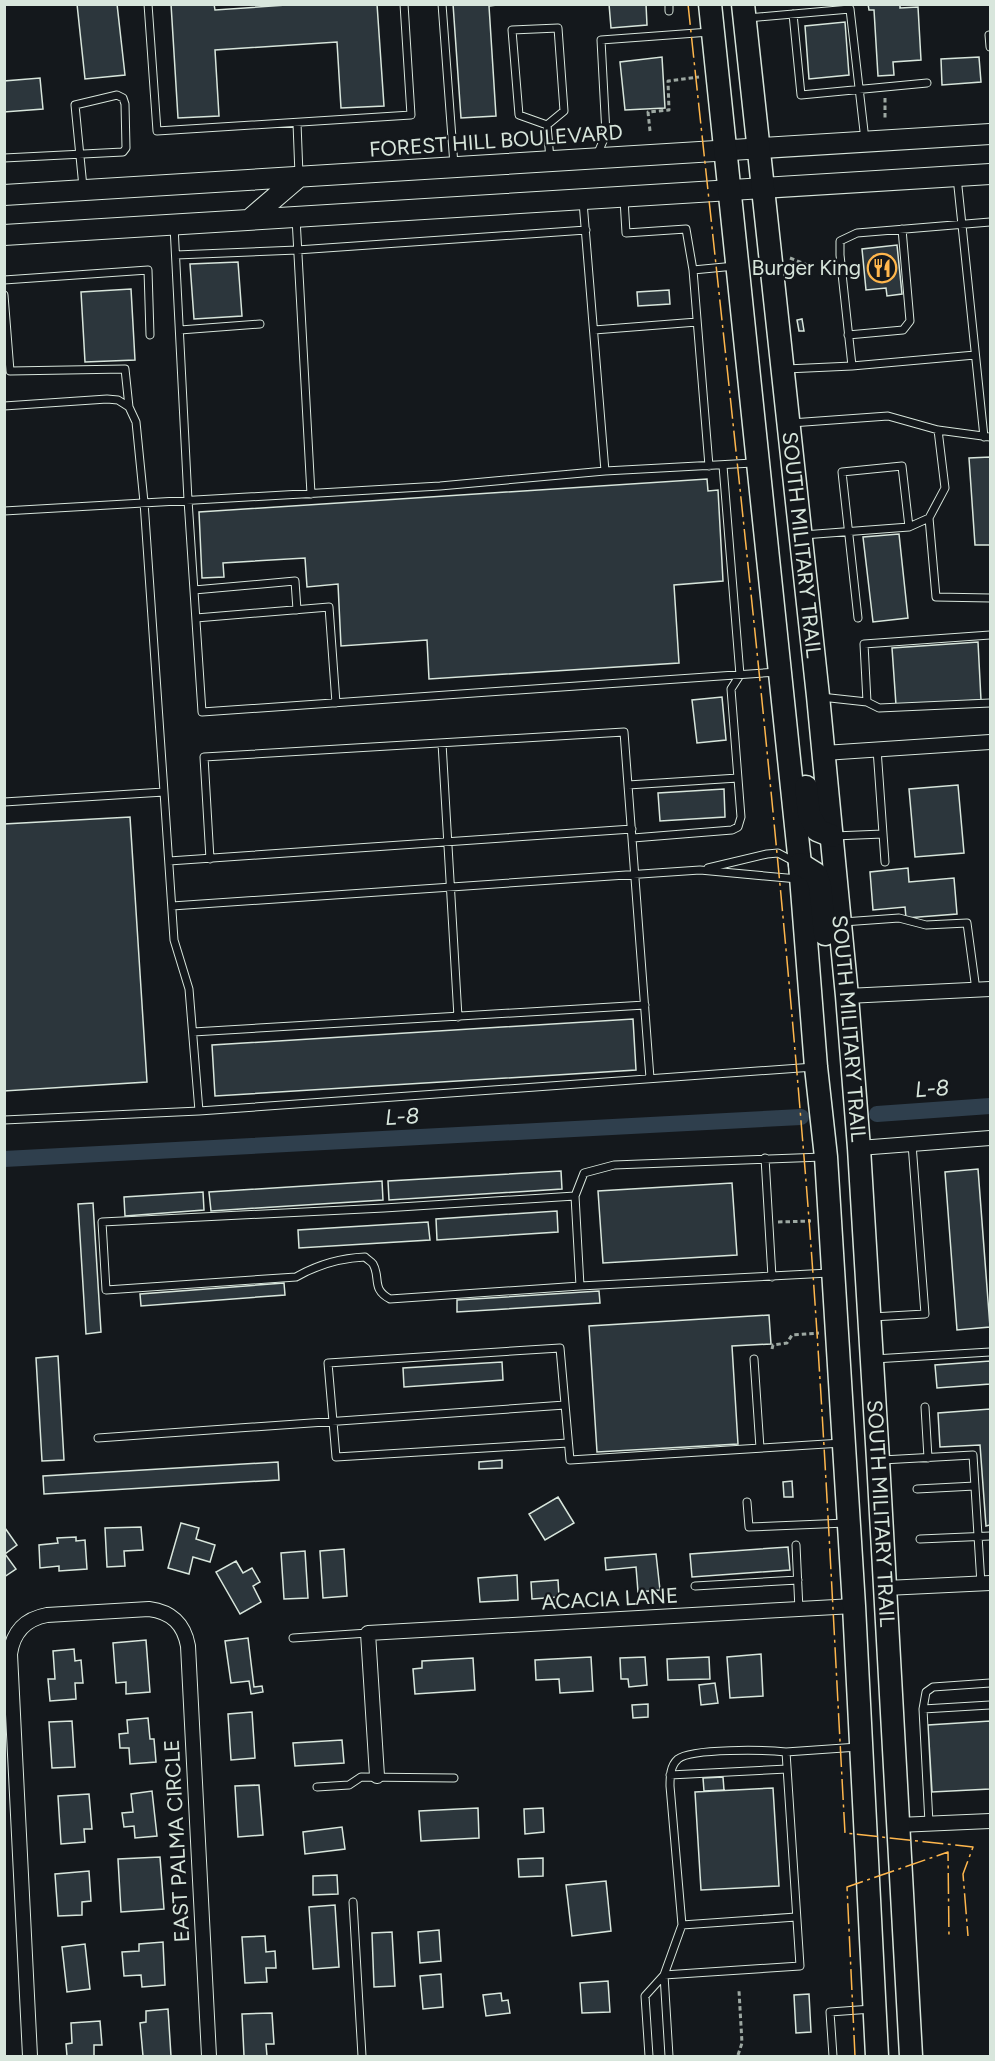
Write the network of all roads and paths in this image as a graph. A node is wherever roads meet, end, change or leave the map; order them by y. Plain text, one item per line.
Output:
1 (148, 4) edge
2 (404, 4) edge
3 (442, 4) edge
4 (710, 4) edge
5 (744, 11) edge
6 (793, 14) junction
7 (712, 32) junction
8 (989, 35) edge
9 (990, 47) edge
10 (701, 77) dead end
11 (927, 83) dead end
12 (859, 90) junction
13 (885, 96) dead end
14 (885, 118) dead end
15 (297, 123) junction
16 (547, 125) junction
17 (650, 131) dead end
18 (990, 134) edge
19 (866, 142) junction
20 (759, 149) junction
21 (725, 151) junction
22 (80, 154) junction
23 (4, 158) edge
24 (595, 159) junction
25 (550, 162) junction
26 (454, 168) junction
27 (990, 174) edge
28 (957, 176) junction
29 (299, 177) junction
30 (763, 188) junction
31 (729, 190) junction
32 (83, 191) junction
33 (5, 195) edge
34 (624, 196) junction
35 (583, 199) junction
36 (296, 217) junction
37 (250, 219) junction
38 (990, 222) edge
39 (174, 224) junction
40 (962, 224) junction
41 (902, 229) junction
42 (586, 230) junction
43 (4, 235) edge
44 (297, 250) junction
45 (176, 255) junction
46 (790, 258) dead end
47 (738, 266) junction
48 (810, 266) dead end
49 (693, 270) junction
50 (4, 280) edge
51 (4, 295) edge
52 (697, 322) junction
53 (260, 324) dead end
54 (180, 330) junction
55 (594, 330) junction
56 (150, 335) dead end
57 (848, 335) junction
58 (975, 355) junction
59 (852, 366) junction
60 (783, 369) junction
61 (7, 371) edge
62 (4, 406) edge
63 (129, 407) junction
64 (789, 423) junction
65 (938, 430) junction
66 (987, 437) edge
67 (759, 463) junction
68 (709, 466) junction
69 (723, 466) junction
70 (605, 471) junction
71 (310, 494) junction
72 (188, 500) junction
73 (144, 502) junction
74 (4, 511) edge
75 (929, 518) junction
76 (909, 527) junction
77 (849, 531) junction
78 (801, 535) junction
79 (194, 590) junction
80 (990, 598) edge
81 (297, 610) junction
82 (774, 614) junction
83 (196, 618) junction
84 (858, 618) dead end
85 (990, 635) edge
86 (780, 672) junction
87 (740, 675) junction
88 (818, 696) junction
89 (867, 702) junction
90 (336, 703) junction
91 (990, 703) edge
92 (990, 708) edge
93 (990, 742) edge
94 (442, 743) junction
95 (877, 749) junction
96 (824, 753) junction
97 (738, 778) junction
98 (628, 784) junction
99 (164, 792) junction
100 (4, 802) edge
101 (632, 829) junction
102 (883, 834) junction
103 (832, 836) junction
104 (633, 838) junction
105 (447, 842) junction
106 (210, 859) junction
107 (169, 861) junction
108 (885, 862) dead end
109 (700, 870) junction
110 (801, 872) junction
111 (636, 874) junction
112 (451, 887) junction
113 (172, 906) junction
114 (832, 923) junction
115 (990, 989) edge
116 (976, 990) junction
117 (847, 996) junction
118 (645, 1005) junction
119 (458, 1017) junction
120 (193, 1032) junction
121 (852, 1059) junction
122 (816, 1067) junction
123 (650, 1078) junction
124 (199, 1111) junction
125 (4, 1120) edge
126 (990, 1138) edge
127 (912, 1144) junction
128 (859, 1148) junction
129 (826, 1157) junction
130 (765, 1158) junction
131 (575, 1196) junction
132 (813, 1221) dead end
133 (776, 1222) dead end
134 (833, 1273) junction
135 (772, 1277) junction
136 (580, 1286) junction
137 (869, 1317) junction
138 (819, 1333) dead end
139 (772, 1349) dead end
140 (990, 1352) edge
141 (754, 1359) dead end
142 (872, 1359) junction
143 (840, 1374) junction
144 (565, 1405) junction
145 (925, 1407) dead end
146 (333, 1421) junction
147 (98, 1438) dead end
148 (568, 1443) junction
149 (844, 1443) junction
150 (760, 1448) junction
151 (928, 1458) junction
152 (878, 1460) junction
153 (975, 1486) junction
154 (917, 1489) dead end
155 (747, 1502) dead end
156 (849, 1523) junction
157 (990, 1536) edge
158 (978, 1537) junction
159 (920, 1539) dead end
160 (796, 1545) dead end
161 (798, 1580) junction
162 (986, 1583) edge
163 (695, 1586) dead end
164 (886, 1588) junction
165 (854, 1606) junction
166 (799, 1610) junction
167 (369, 1633) junction
168 (293, 1638) dead end
169 (990, 1683) edge
170 (990, 1705) edge
171 (923, 1709) junction
172 (861, 1747) junction
173 (786, 1752) junction
174 (787, 1768) junction
175 (670, 1775) junction
176 (377, 1776) junction
177 (454, 1778) dead end
178 (317, 1787) dead end
179 (897, 1799) junction
180 (990, 1821) edge
181 (929, 1823) junction
182 (898, 1824) junction
183 (352, 1902) dead end
184 (796, 1917) junction
185 (682, 1925) junction
186 (664, 1975) junction
187 (739, 1991) dead end
188 (875, 2009) junction
189 (738, 2055) dead end
190 (30, 2056) edge
191 (209, 2056) edge
192 (362, 2056) edge
193 (649, 2056) edge
194 (669, 2056) edge
195 (833, 2056) edge
196 (877, 2056) edge
197 (911, 2056) edge

1 - 15 lane
2 - 15 lane
3 - 26 lane
4 - 7 main road, SOUTH MILITARY TRAIL
5 - 6 lane
5 - 20 main road, SOUTH MILITARY TRAIL
6 - 12 lane
6 - 12 lane
7 - 21 main road, SOUTH MILITARY TRAIL
7 - 24 lane
8 - 9 lane
10 - 17 path
11 - 12 lane
12 - 19 lane
13 - 14 path
15 - 29 lane
16 - 16 lane
16 - 25 lane
18 - 19 main road, FOREST HILL BOULEVARD
19 - 20 main road, FOREST HILL BOULEVARD
20 - 21 main road, FOREST HILL BOULEVARD
20 - 30 main road, SOUTH MILITARY TRAIL
21 - 24 main road, FOREST HILL BOULEVARD
21 - 31 main road, SOUTH MILITARY TRAIL
22 - 22 lane
22 - 23 lane
22 - 32 lane
24 - 25 main road, FOREST HILL BOULEVARD
25 - 26 main road, FOREST HILL BOULEVARD
26 - 29 main road, FOREST HILL BOULEVARD
27 - 28 main road
28 - 30 main road
28 - 40 lane
29 - 32 main road, FOREST HILL BOULEVARD
29 - 37 main road
30 - 31 main road
30 - 60 main road, SOUTH MILITARY TRAIL
31 - 34 main road
31 - 47 main road, SOUTH MILITARY TRAIL
32 - 33 main road, FOREST HILL BOULEVARD
34 - 35 main road
34 - 49 lane
35 - 36 main road
35 - 42 lane
36 - 37 main road
36 - 44 lane
37 - 39 main road
38 - 40 lane
39 - 43 main road
39 - 45 lane
40 - 41 lane
40 - 58 lane
41 - 57 lane
41 - 57 lane
42 - 44 lane
42 - 55 lane
44 - 45 lane
44 - 71 lane
45 - 54 lane
46 - 48 path
47 - 49 lane
47 - 67 main road, SOUTH MILITARY TRAIL
49 - 52 lane
50 - 56 lane
51 - 61 lane
52 - 55 lane
52 - 68 lane
53 - 54 lane
54 - 72 lane
55 - 70 lane
57 - 59 lane
58 - 59 lane
58 - 66 lane
59 - 60 lane
60 - 64 main road, SOUTH MILITARY TRAIL
61 - 63 lane
62 - 63 lane
63 - 73 lane
64 - 65 lane
64 - 78 main road, SOUTH MILITARY TRAIL
65 - 66 lane
65 - 75 lane
67 - 69 lane
67 - 82 main road, SOUTH MILITARY TRAIL
68 - 69 lane
68 - 70 lane
69 - 87 lane
70 - 71 lane
71 - 72 lane
72 - 73 lane
72 - 79 lane
73 - 74 lane
73 - 99 lane
75 - 76 lane
75 - 80 lane
76 - 77 lane
76 - 77 lane
77 - 78 lane
77 - 84 lane
78 - 88 main road, SOUTH MILITARY TRAIL
79 - 81 lane
79 - 83 lane
81 - 83 lane
81 - 90 lane
82 - 86 main road, SOUTH MILITARY TRAIL
82 - 103 main road
83 - 90 lane
85 - 89 lane
86 - 87 lane
86 - 110 main road, SOUTH MILITARY TRAIL
87 - 90 lane
87 - 97 lane
88 - 89 lane
88 - 96 main road, SOUTH MILITARY TRAIL
89 - 91 lane
91 - 92 lane
93 - 95 street
94 - 98 lane
94 - 105 lane
94 - 106 lane
95 - 96 street
95 - 102 lane
96 - 103 main road, SOUTH MILITARY TRAIL
97 - 98 lane
97 - 104 lane
98 - 101 lane
99 - 100 lane
99 - 107 lane
101 - 104 lane
101 - 105 lane
102 - 103 lane
102 - 108 lane
103 - 114 main road, SOUTH MILITARY TRAIL
104 - 111 lane
105 - 106 lane
105 - 112 lane
106 - 107 lane
107 - 113 lane
109 - 110 lane
109 - 110 lane
109 - 111 lane
110 - 114 main road
110 - 122 main road, SOUTH MILITARY TRAIL
111 - 112 lane
111 - 118 lane
112 - 113 lane
112 - 119 lane
113 - 120 lane
114 - 116 lane
114 - 117 main road, SOUTH MILITARY TRAIL
114 - 121 main road
115 - 116 street
116 - 117 street
117 - 121 main road, SOUTH MILITARY TRAIL
118 - 119 lane
118 - 123 lane
119 - 120 lane
120 - 124 lane
121 - 128 main road, SOUTH MILITARY TRAIL
122 - 123 lane
122 - 129 main road, SOUTH MILITARY TRAIL
123 - 124 lane
124 - 125 lane
126 - 127 street
127 - 128 street
127 - 137 lane
128 - 137 main road, SOUTH MILITARY TRAIL
129 - 130 lane
129 - 134 main road, SOUTH MILITARY TRAIL
130 - 131 lane
130 - 135 lane
131 - 136 lane
131 - 136 lane
132 - 133 path
134 - 135 lane
134 - 143 main road, SOUTH MILITARY TRAIL
135 - 136 lane
137 - 142 main road, SOUTH MILITARY TRAIL
138 - 139 path
140 - 142 lane
141 - 150 lane
142 - 152 main road, SOUTH MILITARY TRAIL
143 - 149 main road, SOUTH MILITARY TRAIL
143 - 164 main road
144 - 146 lane
144 - 146 lane
144 - 148 lane
145 - 151 lane
146 - 147 lane
146 - 148 lane
148 - 150 lane
149 - 150 lane
149 - 156 main road, SOUTH MILITARY TRAIL
151 - 152 lane
151 - 153 lane
152 - 164 main road, SOUTH MILITARY TRAIL
153 - 154 lane
153 - 158 lane
155 - 156 lane
156 - 165 main road, SOUTH MILITARY TRAIL
157 - 158 lane
158 - 159 lane
158 - 162 lane
160 - 161 lane
161 - 163 lane
161 - 166 lane
162 - 164 street
164 - 179 main road, SOUTH MILITARY TRAIL
165 - 166 street, ACACIA LANE
165 - 172 main road, SOUTH MILITARY TRAIL
165 - 179 main road
166 - 167 street, ACACIA LANE
167 - 168 lane
167 - 176 street
169 - 171 lane
170 - 171 lane
171 - 181 lane
172 - 173 lane
172 - 188 main road, SOUTH MILITARY TRAIL
173 - 174 lane
173 - 175 lane
174 - 175 lane
174 - 184 lane
175 - 185 lane
176 - 177 lane
176 - 178 lane
179 - 182 main road, SOUTH MILITARY TRAIL
180 - 181 street
181 - 182 street
182 - 197 main road, SOUTH MILITARY TRAIL
183 - 192 lane
184 - 185 lane
184 - 186 lane
185 - 186 lane
186 - 193 lane
186 - 194 lane
187 - 189 path
188 - 195 lane
188 - 196 main road, SOUTH MILITARY TRAIL
190 - 191 street, EAST PALMA CIRCLE

